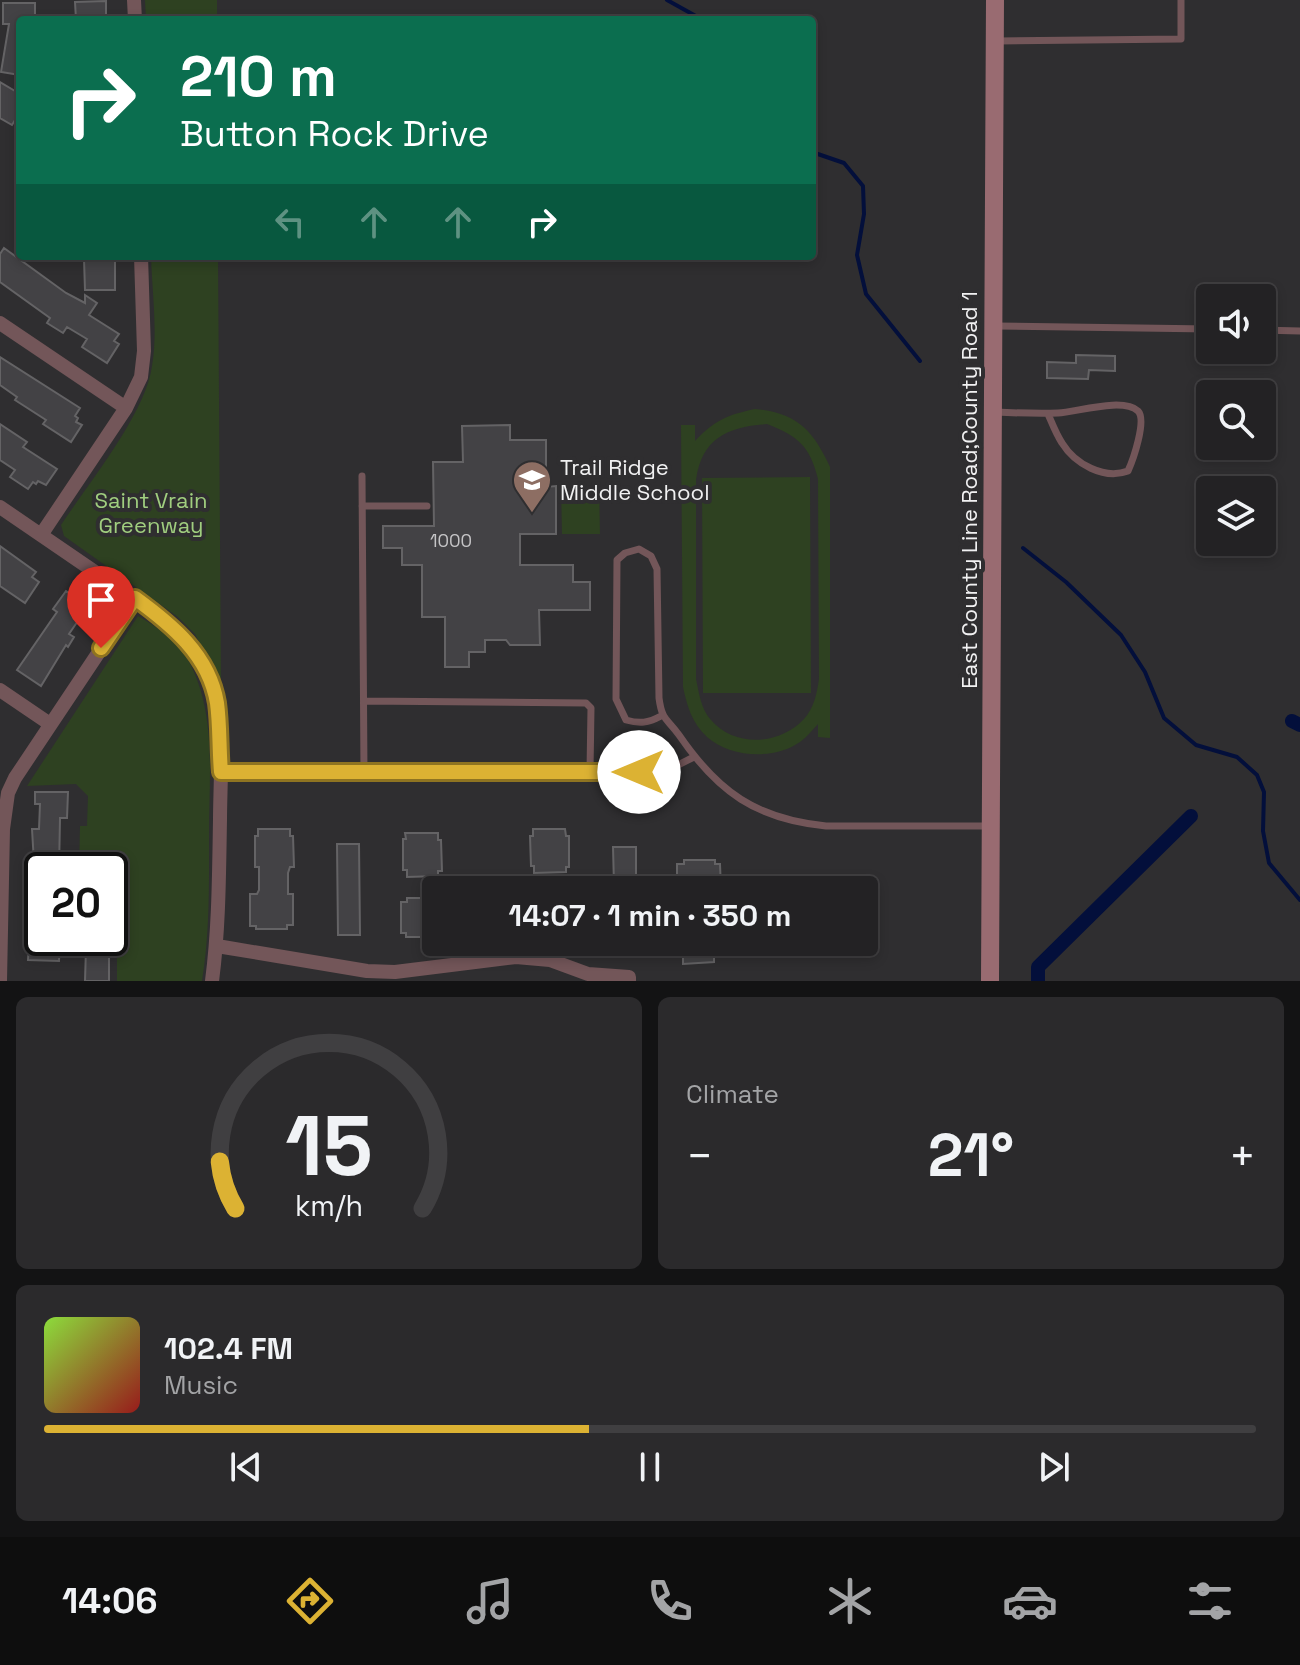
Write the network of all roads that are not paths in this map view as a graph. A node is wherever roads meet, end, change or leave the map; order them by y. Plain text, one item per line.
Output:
1 (995, 0) edge
2 (1181, 0) edge
3 (994, 41) junction
4 (141, 260) edge
5 (0, 323) edge
6 (993, 326) junction
7 (1196, 329) edge
8 (1276, 330) edge
9 (1300, 331) edge
10 (126, 408) junction
11 (993, 412) junction
12 (1048, 414) junction
13 (362, 476) dead end
14 (362, 506) junction
15 (427, 506) dead end
16 (0, 507) edge
17 (41, 535) junction
18 (135, 598) junction
19 (0, 690) edge
20 (364, 701) junction
21 (661, 716) junction
22 (50, 724) junction
23 (694, 757) junction
24 (221, 772) junction
25 (364, 772) junction
26 (590, 772) junction
27 (992, 826) junction
28 (217, 946) junction
29 (588, 977) edge
30 (0, 981) edge
31 (212, 981) edge
32 (629, 981) edge
33 (990, 981) edge

1 - 3 main road, East County Line Road;County Road 1
2 - 3 lane
3 - 6 main road, East County Line Road;County Road 1
4 - 10 street
5 - 10 street
6 - 7 lane
6 - 11 main road, East County Line Road;County Road 1
8 - 9 lane
10 - 17 street
11 - 12 lane
11 - 27 main road, East County Line Road;County Road 1
12 - 12 lane
13 - 14 lane
14 - 15 lane
14 - 20 lane
16 - 17 street
17 - 18 street
18 - 22 street
18 - 24 street
19 - 22 street
20 - 25 lane
20 - 26 lane
21 - 21 lane
21 - 23 lane
22 - 30 street
23 - 26 lane
23 - 27 lane
24 - 25 lane
24 - 28 street
25 - 26 lane
27 - 33 main road, East County Line Road;County Road 1
28 - 29 street
28 - 31 street
29 - 32 street

